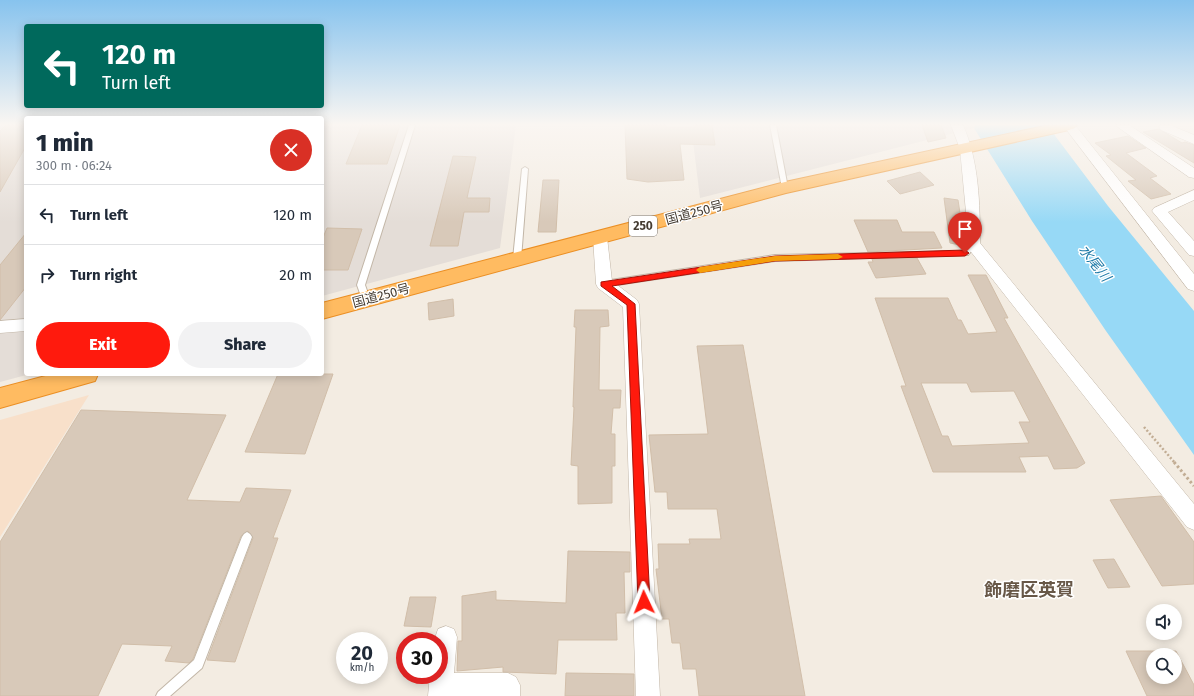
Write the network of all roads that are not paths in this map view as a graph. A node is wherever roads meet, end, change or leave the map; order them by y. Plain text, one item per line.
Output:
1 (402, 157) edge
2 (779, 157) edge
3 (923, 157) edge
4 (967, 157) edge
5 (1095, 157) edge
6 (1169, 157) edge
7 (525, 170) dead end
8 (1194, 174) edge
9 (785, 188) junction
10 (1194, 194) edge
11 (600, 237) junction
12 (973, 244) junction
13 (1194, 251) edge
14 (518, 259) junction
15 (604, 284) junction
16 (1194, 285) edge
17 (366, 299) junction
18 (324, 310) edge
19 (24, 325) edge
20 (0, 327) edge
21 (80, 376) edge
22 (0, 398) edge
23 (1194, 520) edge
24 (247, 537) dead end
25 (440, 690) edge
26 (162, 696) edge
27 (508, 696) edge
28 (648, 696) edge

1 - 17 lane
2 - 9 lane
3 - 9 highway, 国道250号 / 250
4 - 12 street
5 - 16 street
6 - 8 street
7 - 14 lane
9 - 11 highway, 国道250号 / 250
10 - 13 street
11 - 14 highway, 国道250号 / 250
11 - 15 street
12 - 15 lane
12 - 23 street
14 - 17 highway, 国道250号 / 250
15 - 28 street
17 - 18 highway, 国道250号 / 250
19 - 20 street
21 - 22 highway
24 - 26 lane
25 - 27 street

